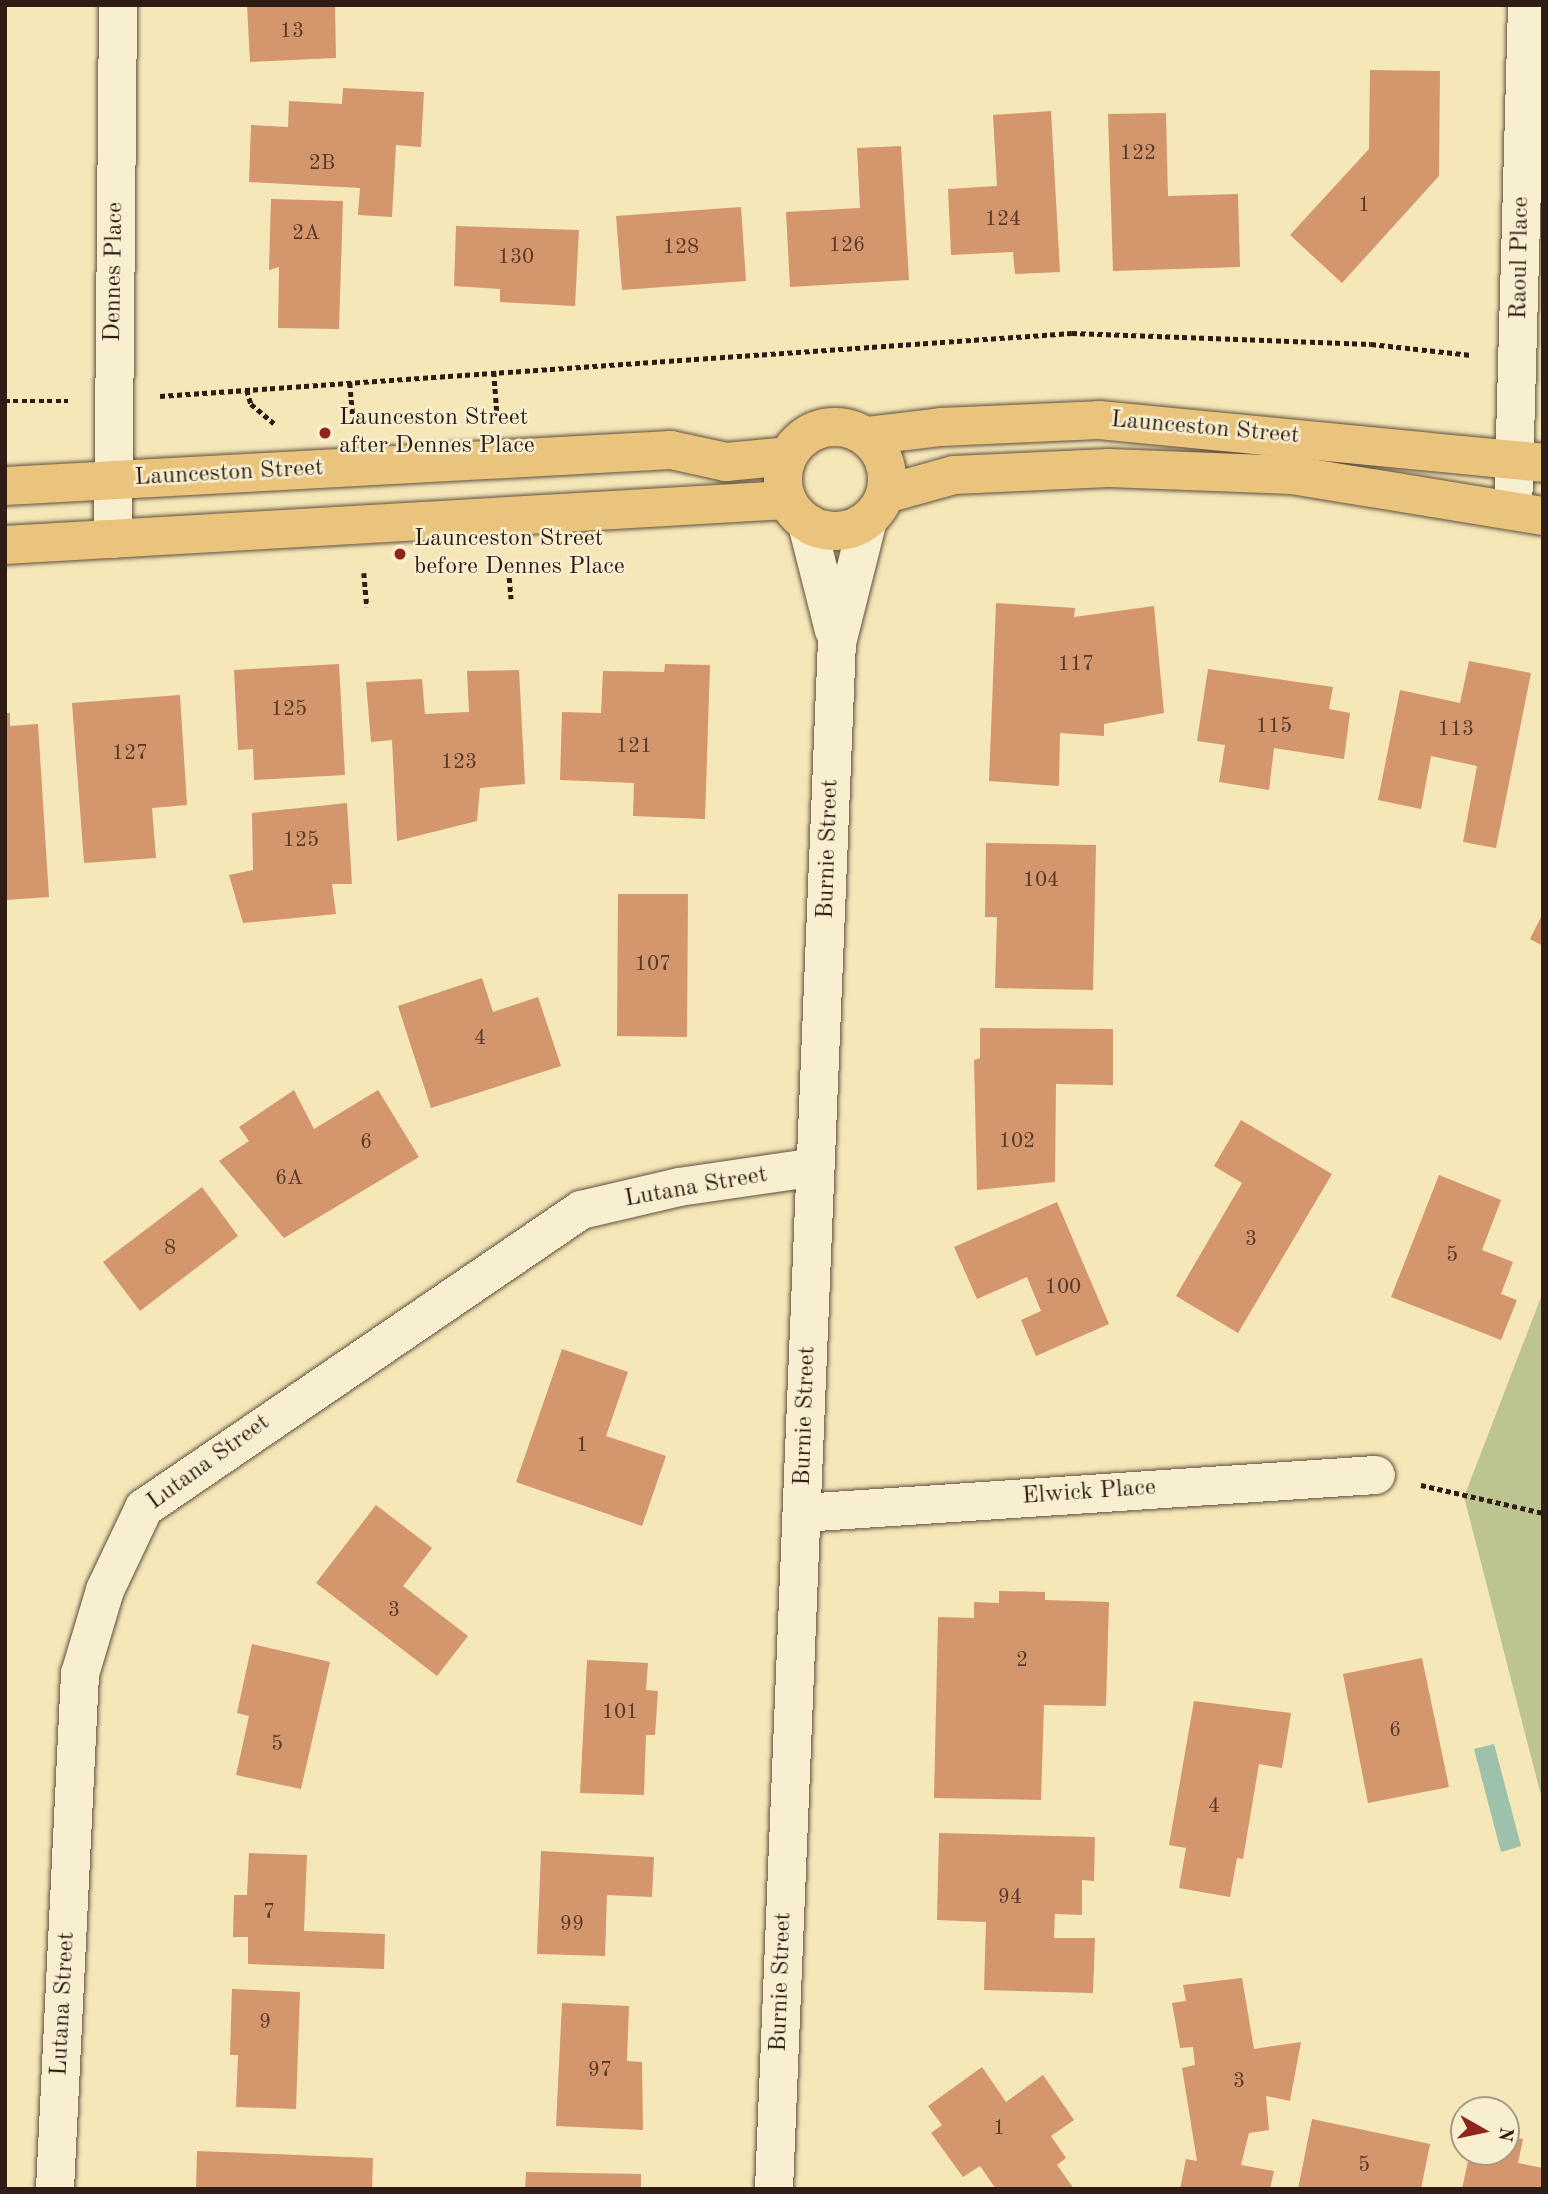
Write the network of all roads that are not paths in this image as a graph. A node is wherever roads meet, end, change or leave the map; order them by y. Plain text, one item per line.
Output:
1 (118, 5) edge
2 (1527, 5) edge
3 (866, 436) junction
4 (788, 456) junction
5 (1530, 460) edge
6 (113, 481) junction
7 (5, 486) edge
8 (877, 507) junction
9 (797, 512) junction
10 (1528, 513) edge
11 (113, 539) junction
12 (5, 545) edge
13 (837, 643) junction
14 (816, 1167) junction
15 (1376, 1475) road end
16 (802, 1513) junction
17 (55, 2189) edge
18 (774, 2189) edge

1 - 6 street, Dennes Place
2 - 5 street, Raoul Place
3 - 4 main road
3 - 5 main road, Launceston Street
3 - 8 main road
4 - 6 main road, Launceston Street
4 - 9 main road
5 - 10 street, Raoul Place
6 - 7 main road, Launceston Street
6 - 11 street, Dennes Place
8 - 9 main road
8 - 10 main road, Launceston Street
8 - 13 street, Burnie Street
9 - 11 main road
9 - 13 street, Burnie Street
11 - 12 main road
13 - 14 street, Burnie Street
14 - 16 street, Burnie Street
14 - 17 street, Lutana Street
15 - 16 street, Elwick Place
16 - 18 street, Burnie Street

